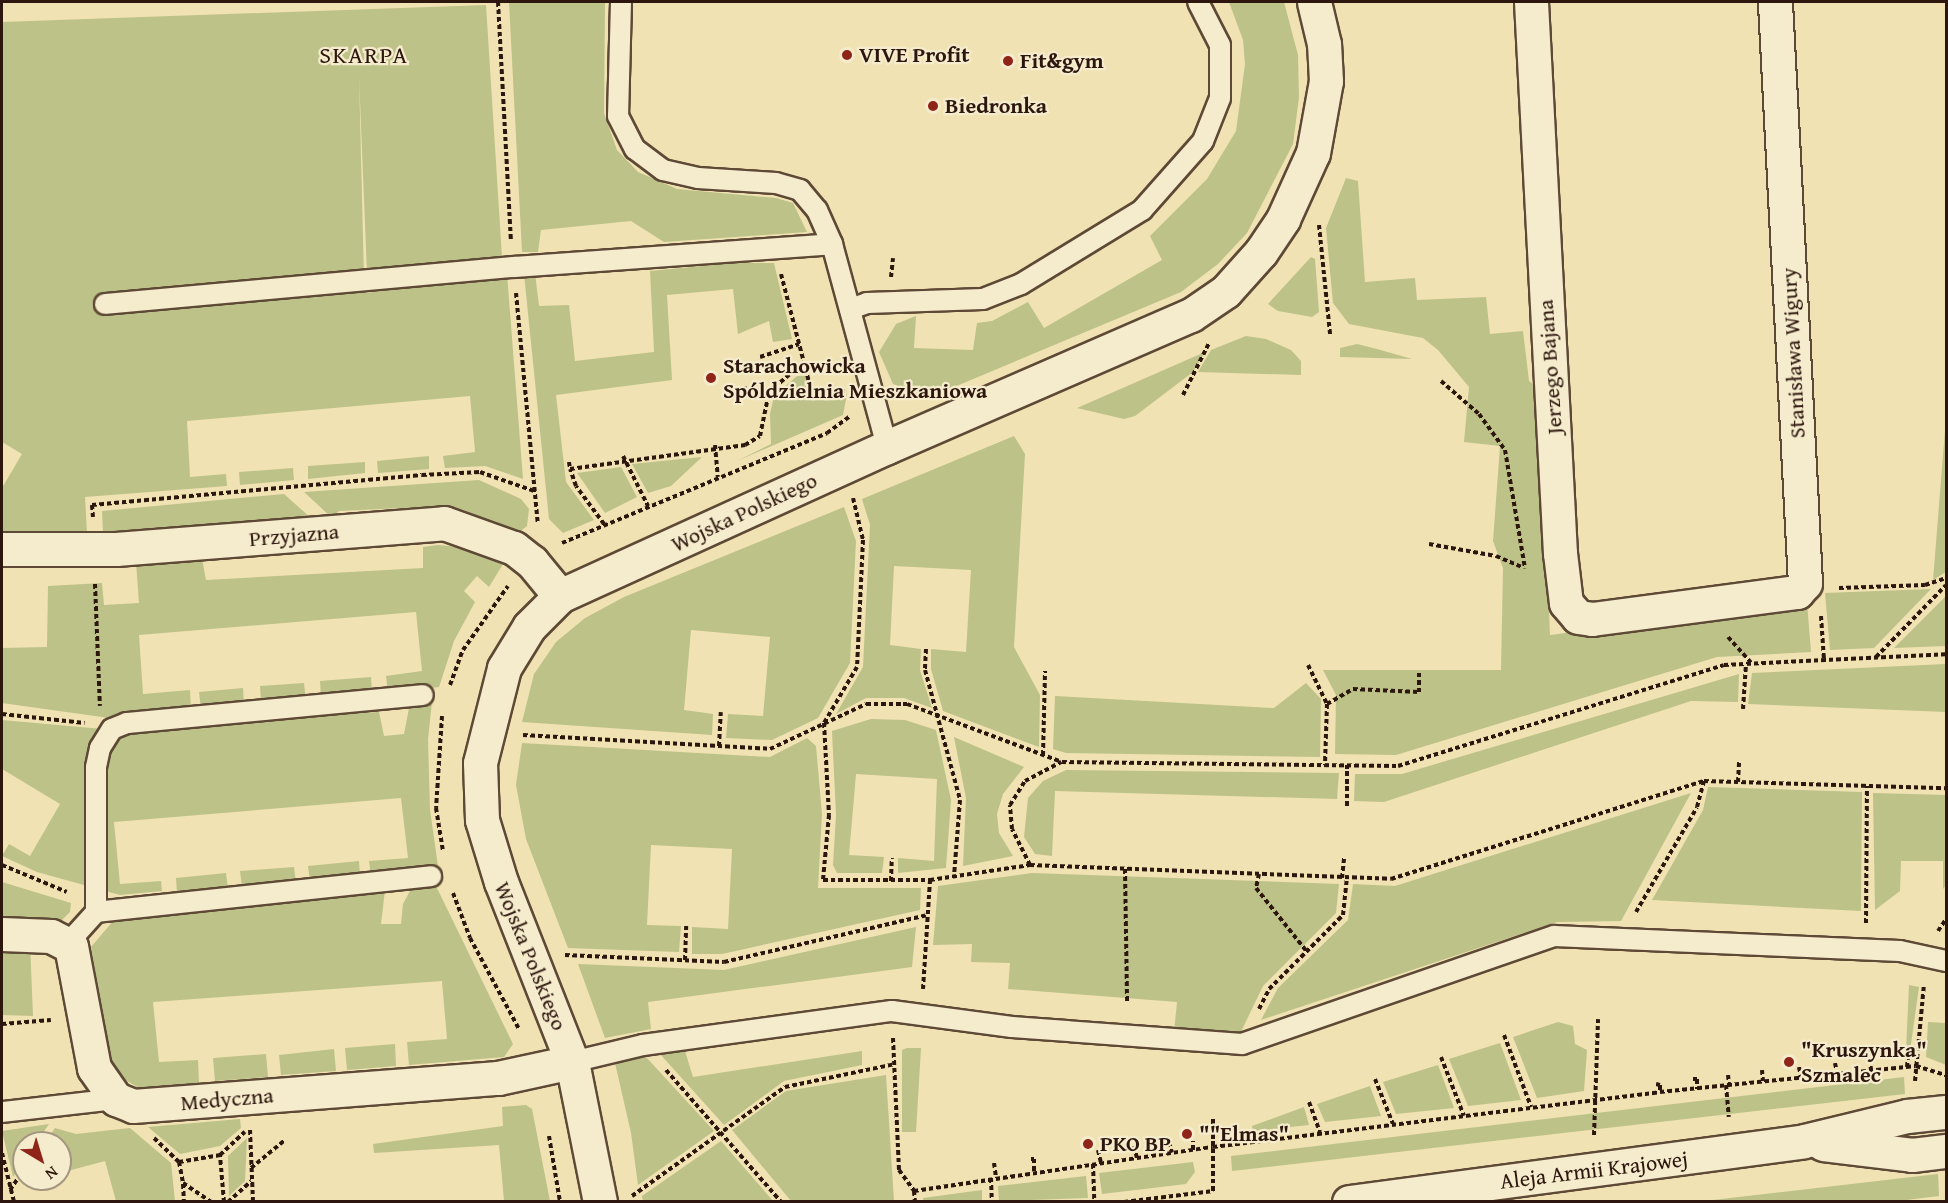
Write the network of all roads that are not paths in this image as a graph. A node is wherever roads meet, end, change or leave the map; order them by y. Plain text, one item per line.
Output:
1 (621, 2) edge
2 (1198, 2) edge
3 (1314, 2) edge
4 (1531, 2) edge
5 (1775, 2) edge
6 (832, 244) junction
7 (105, 304) dead end
8 (850, 309) junction
9 (887, 447) junction
10 (2, 549) edge
11 (560, 596) junction
12 (1688, 608) joint
13 (423, 695) dead end
14 (431, 876) dead end
15 (96, 912) junction
16 (2, 934) edge
17 (68, 943) junction
18 (1947, 961) edge
19 (572, 1062) junction
20 (116, 1099) junction
21 (2, 1112) edge
22 (1947, 1112) edge
23 (1804, 1141) junction
24 (1947, 1151) edge
25 (621, 1200) edge
26 (1349, 1202) edge

1 - 6 lane
2 - 8 lane
3 - 9 street, Wojska Polskiego
4 - 12 street, Jerzego Bajana
5 - 12 street, Stanisława Wigury
6 - 7 lane
6 - 8 lane
8 - 9 lane
9 - 11 street, Wojska Polskiego
10 - 11 street, Przyjazna
11 - 19 street, Wojska Polskiego
13 - 15 lane
14 - 15 lane
15 - 17 lane
16 - 17 street
17 - 20 street
18 - 19 lane
19 - 20 street, Medyczna
19 - 25 street, Wojska Polskiego
20 - 21 lane
22 - 23 street, Aleja Armii Krajowej
23 - 24 street, Aleja Armii Krajowej
23 - 26 street, Aleja Armii Krajowej

